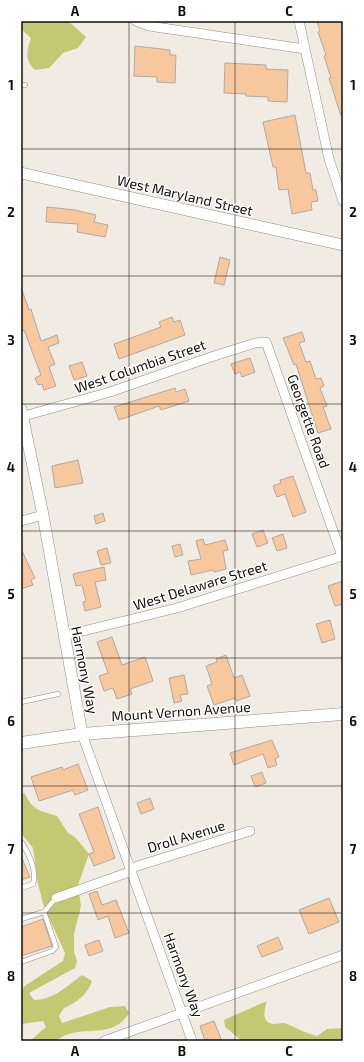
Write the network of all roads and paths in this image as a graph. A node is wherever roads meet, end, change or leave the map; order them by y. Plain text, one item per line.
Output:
1 (136, 21) edge
2 (299, 21) edge
3 (305, 49) junction
4 (21, 173) edge
5 (343, 201) edge
6 (343, 245) edge
7 (265, 342) joint
8 (22, 412) edge
9 (43, 515) junction
10 (21, 521) edge
11 (342, 556) edge
12 (63, 636) junction
13 (58, 694) dead end
14 (21, 702) edge
15 (343, 714) edge
16 (82, 734) junction
17 (21, 743) edge
18 (250, 831) dead end
19 (21, 843) edge
20 (132, 869) junction
21 (21, 888) edge
22 (56, 898) joint
23 (44, 912) junction
24 (21, 919) edge
25 (343, 955) edge
26 (21, 962) edge
27 (181, 1013) junction
28 (104, 1041) edge
29 (192, 1041) edge

1 - 3 street
2 - 3 street
3 - 5 street
4 - 6 street, West Maryland Street
7 - 8 street, West Columbia Street
7 - 11 street, Georgette Road
8 - 9 street, Harmony Way
9 - 10 street
9 - 12 street, Harmony Way
11 - 12 street, West Delaware Street
12 - 16 street, Harmony Way
13 - 14 lane
15 - 16 main road, Mount Vernon Avenue
16 - 17 main road, Mount Vernon Avenue
16 - 20 street, Harmony Way
18 - 20 street, Droll Avenue
19 - 21 lane
20 - 22 street, Droll Avenue
20 - 27 street, Harmony Way
22 - 23 lane
23 - 24 lane
23 - 26 lane
25 - 27 street
27 - 28 street
27 - 29 street, Harmony Way

